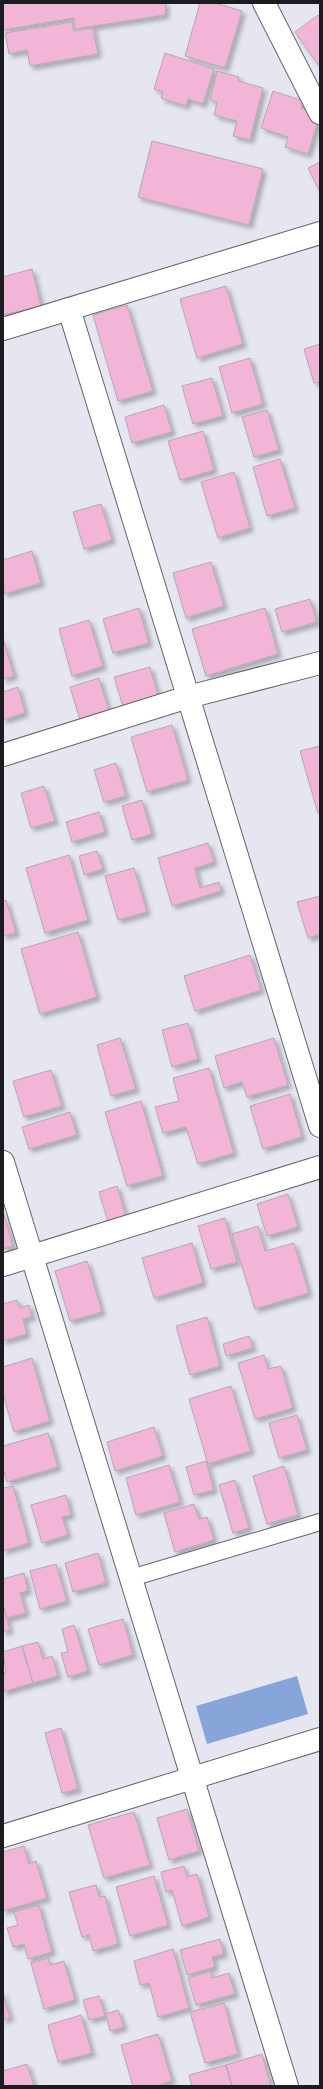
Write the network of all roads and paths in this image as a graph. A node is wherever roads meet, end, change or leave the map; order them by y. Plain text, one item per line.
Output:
1 (264, 3) edge
2 (320, 113) edge
3 (320, 233) edge
4 (69, 309) junction
5 (3, 329) edge
6 (320, 663) edge
7 (188, 697) junction
8 (3, 756) edge
9 (320, 1126) edge
10 (3, 1162) edge
11 (320, 1167) edge
12 (32, 1256) junction
13 (3, 1265) edge
14 (320, 1522) edge
15 (131, 1578) junction
16 (320, 1739) edge
17 (192, 1778) junction
18 (3, 1836) edge
19 (287, 2086) edge

1 - 2 street
3 - 4 street
4 - 5 street
4 - 7 street
6 - 7 street
7 - 8 street
7 - 9 street
10 - 12 street
11 - 12 street
12 - 13 street
12 - 15 street
14 - 15 lane
15 - 17 street
16 - 17 street
17 - 18 street
17 - 19 street

